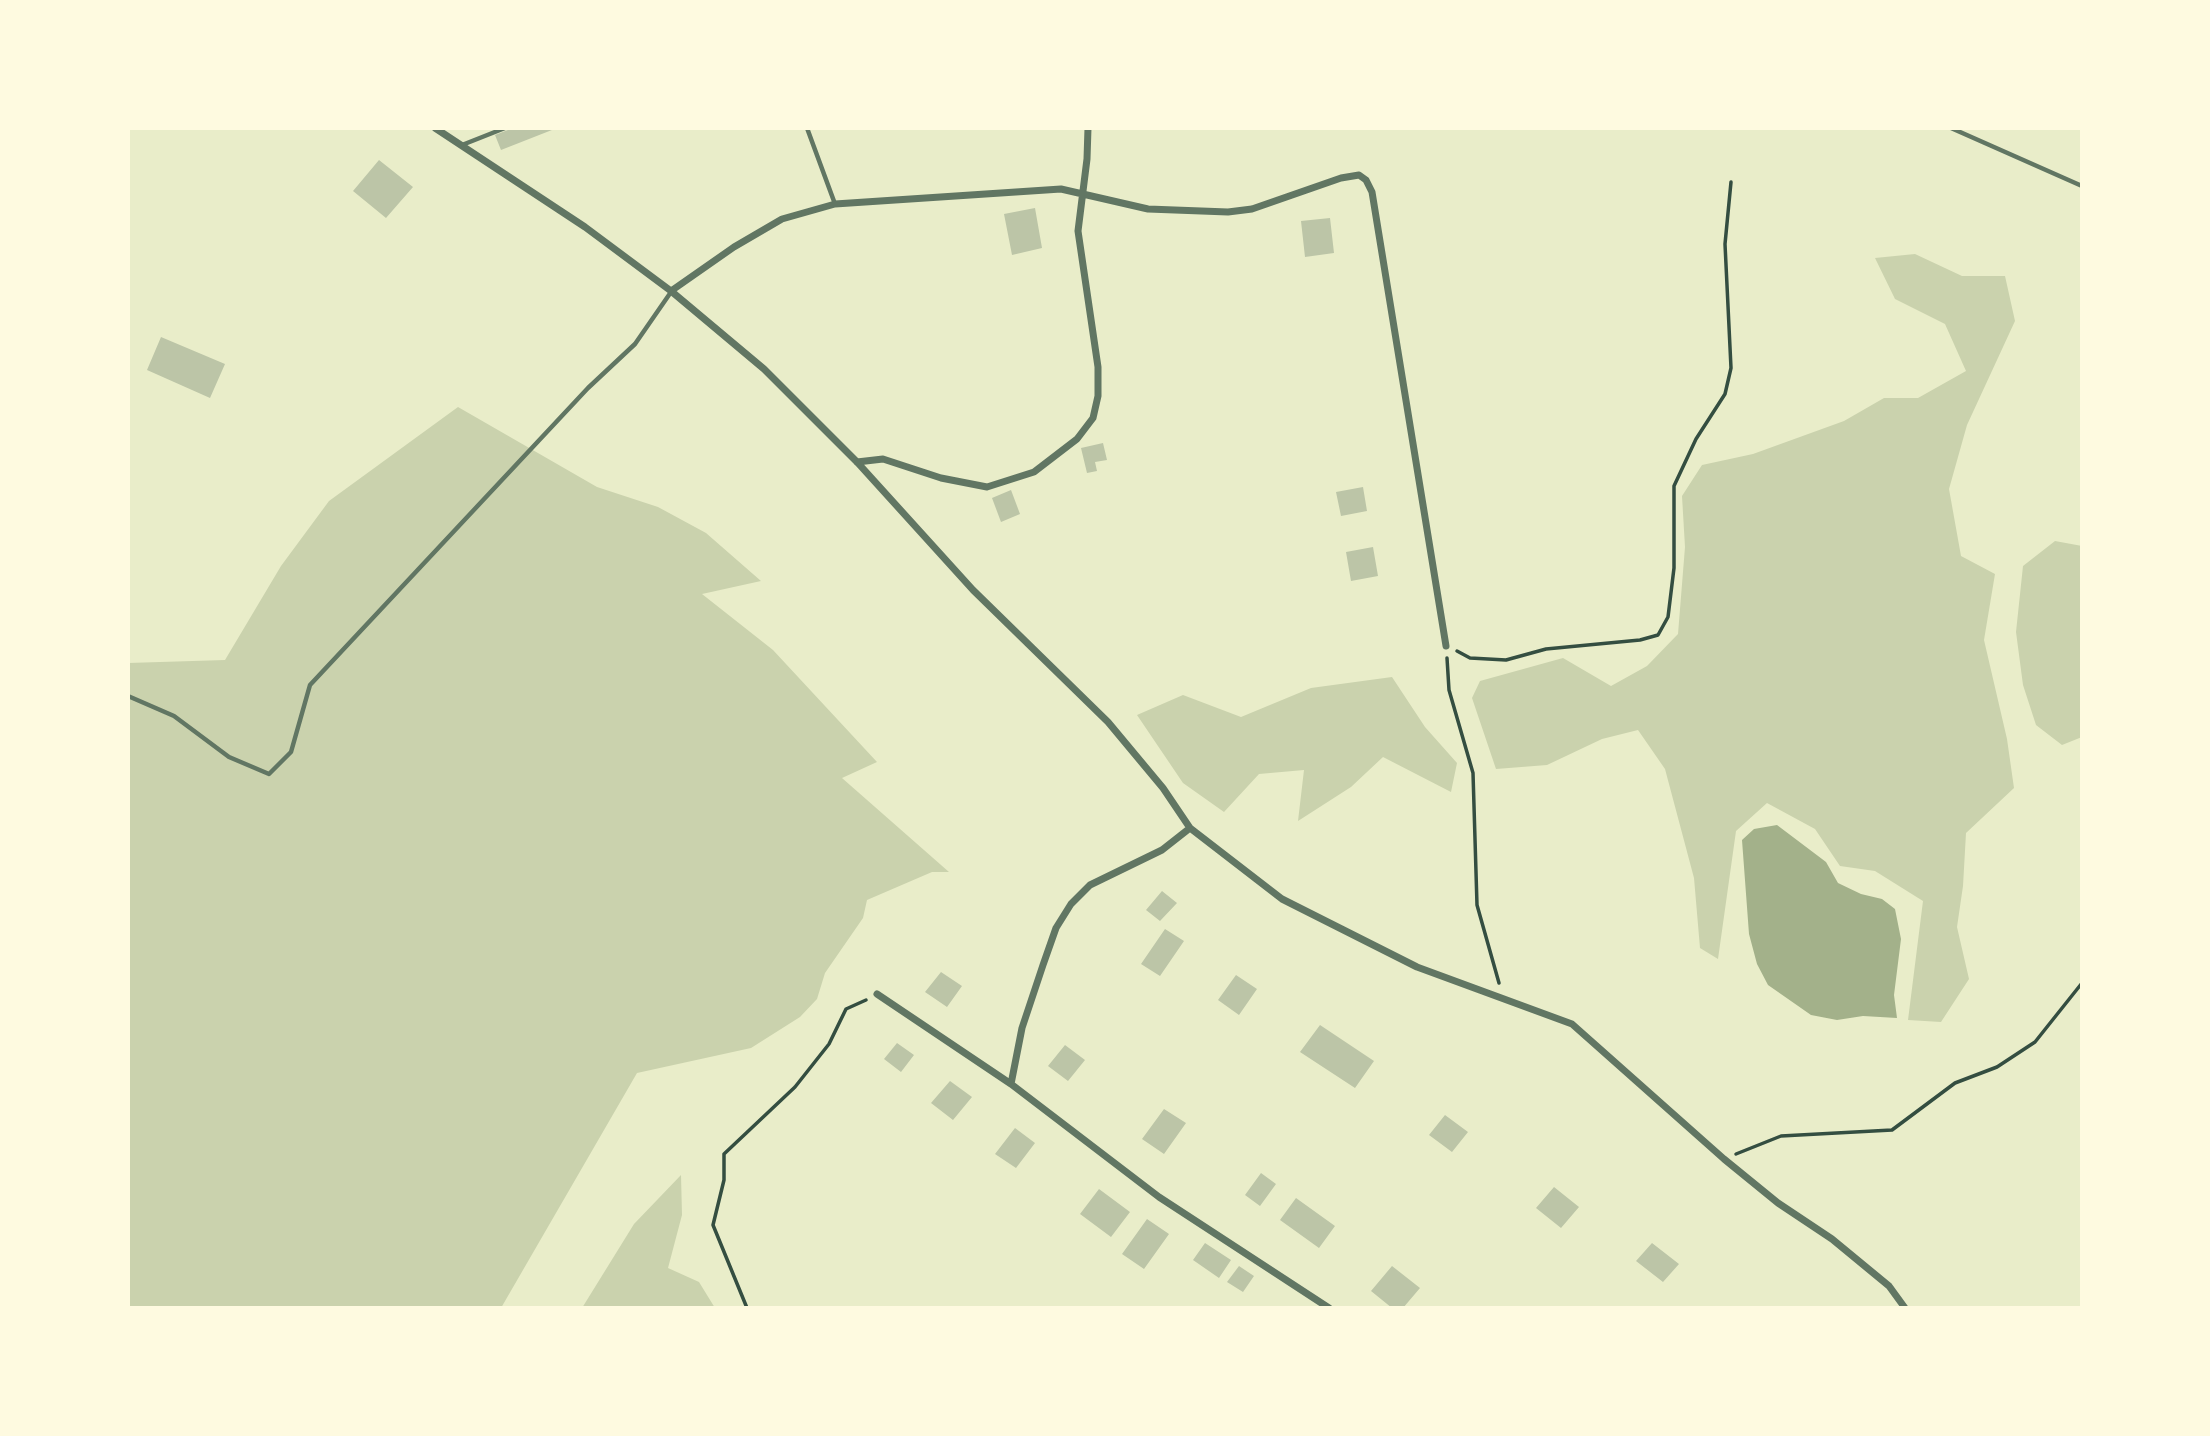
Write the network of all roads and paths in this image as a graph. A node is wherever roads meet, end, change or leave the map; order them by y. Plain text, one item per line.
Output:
1 (435, 128) edge
2 (505, 128) edge
3 (807, 128) edge
4 (1088, 128) edge
5 (1951, 128) edge
6 (461, 145) junction
7 (1731, 182) dead end
8 (2082, 186) edge
9 (1083, 195) junction
10 (835, 204) junction
11 (671, 291) junction
12 (857, 462) junction
13 (1446, 646) junction
14 (128, 696) edge
15 (1190, 828) junction
16 (2082, 983) edge
17 (877, 994) joint
18 (1503, 999) junction
19 (1011, 1084) junction
20 (1724, 1159) junction
21 (747, 1308) edge
22 (1329, 1308) edge
23 (1905, 1308) edge

1 - 6 street
2 - 6 lane
3 - 10 lane
4 - 9 street
5 - 8 lane
6 - 11 street
7 - 13 path
9 - 10 street
9 - 12 street
9 - 13 street
10 - 11 street
11 - 12 street
11 - 14 lane
12 - 15 street
13 - 18 path
15 - 18 street
15 - 19 street
16 - 20 path
17 - 19 street
17 - 21 path
18 - 20 street
19 - 22 street
20 - 23 street

